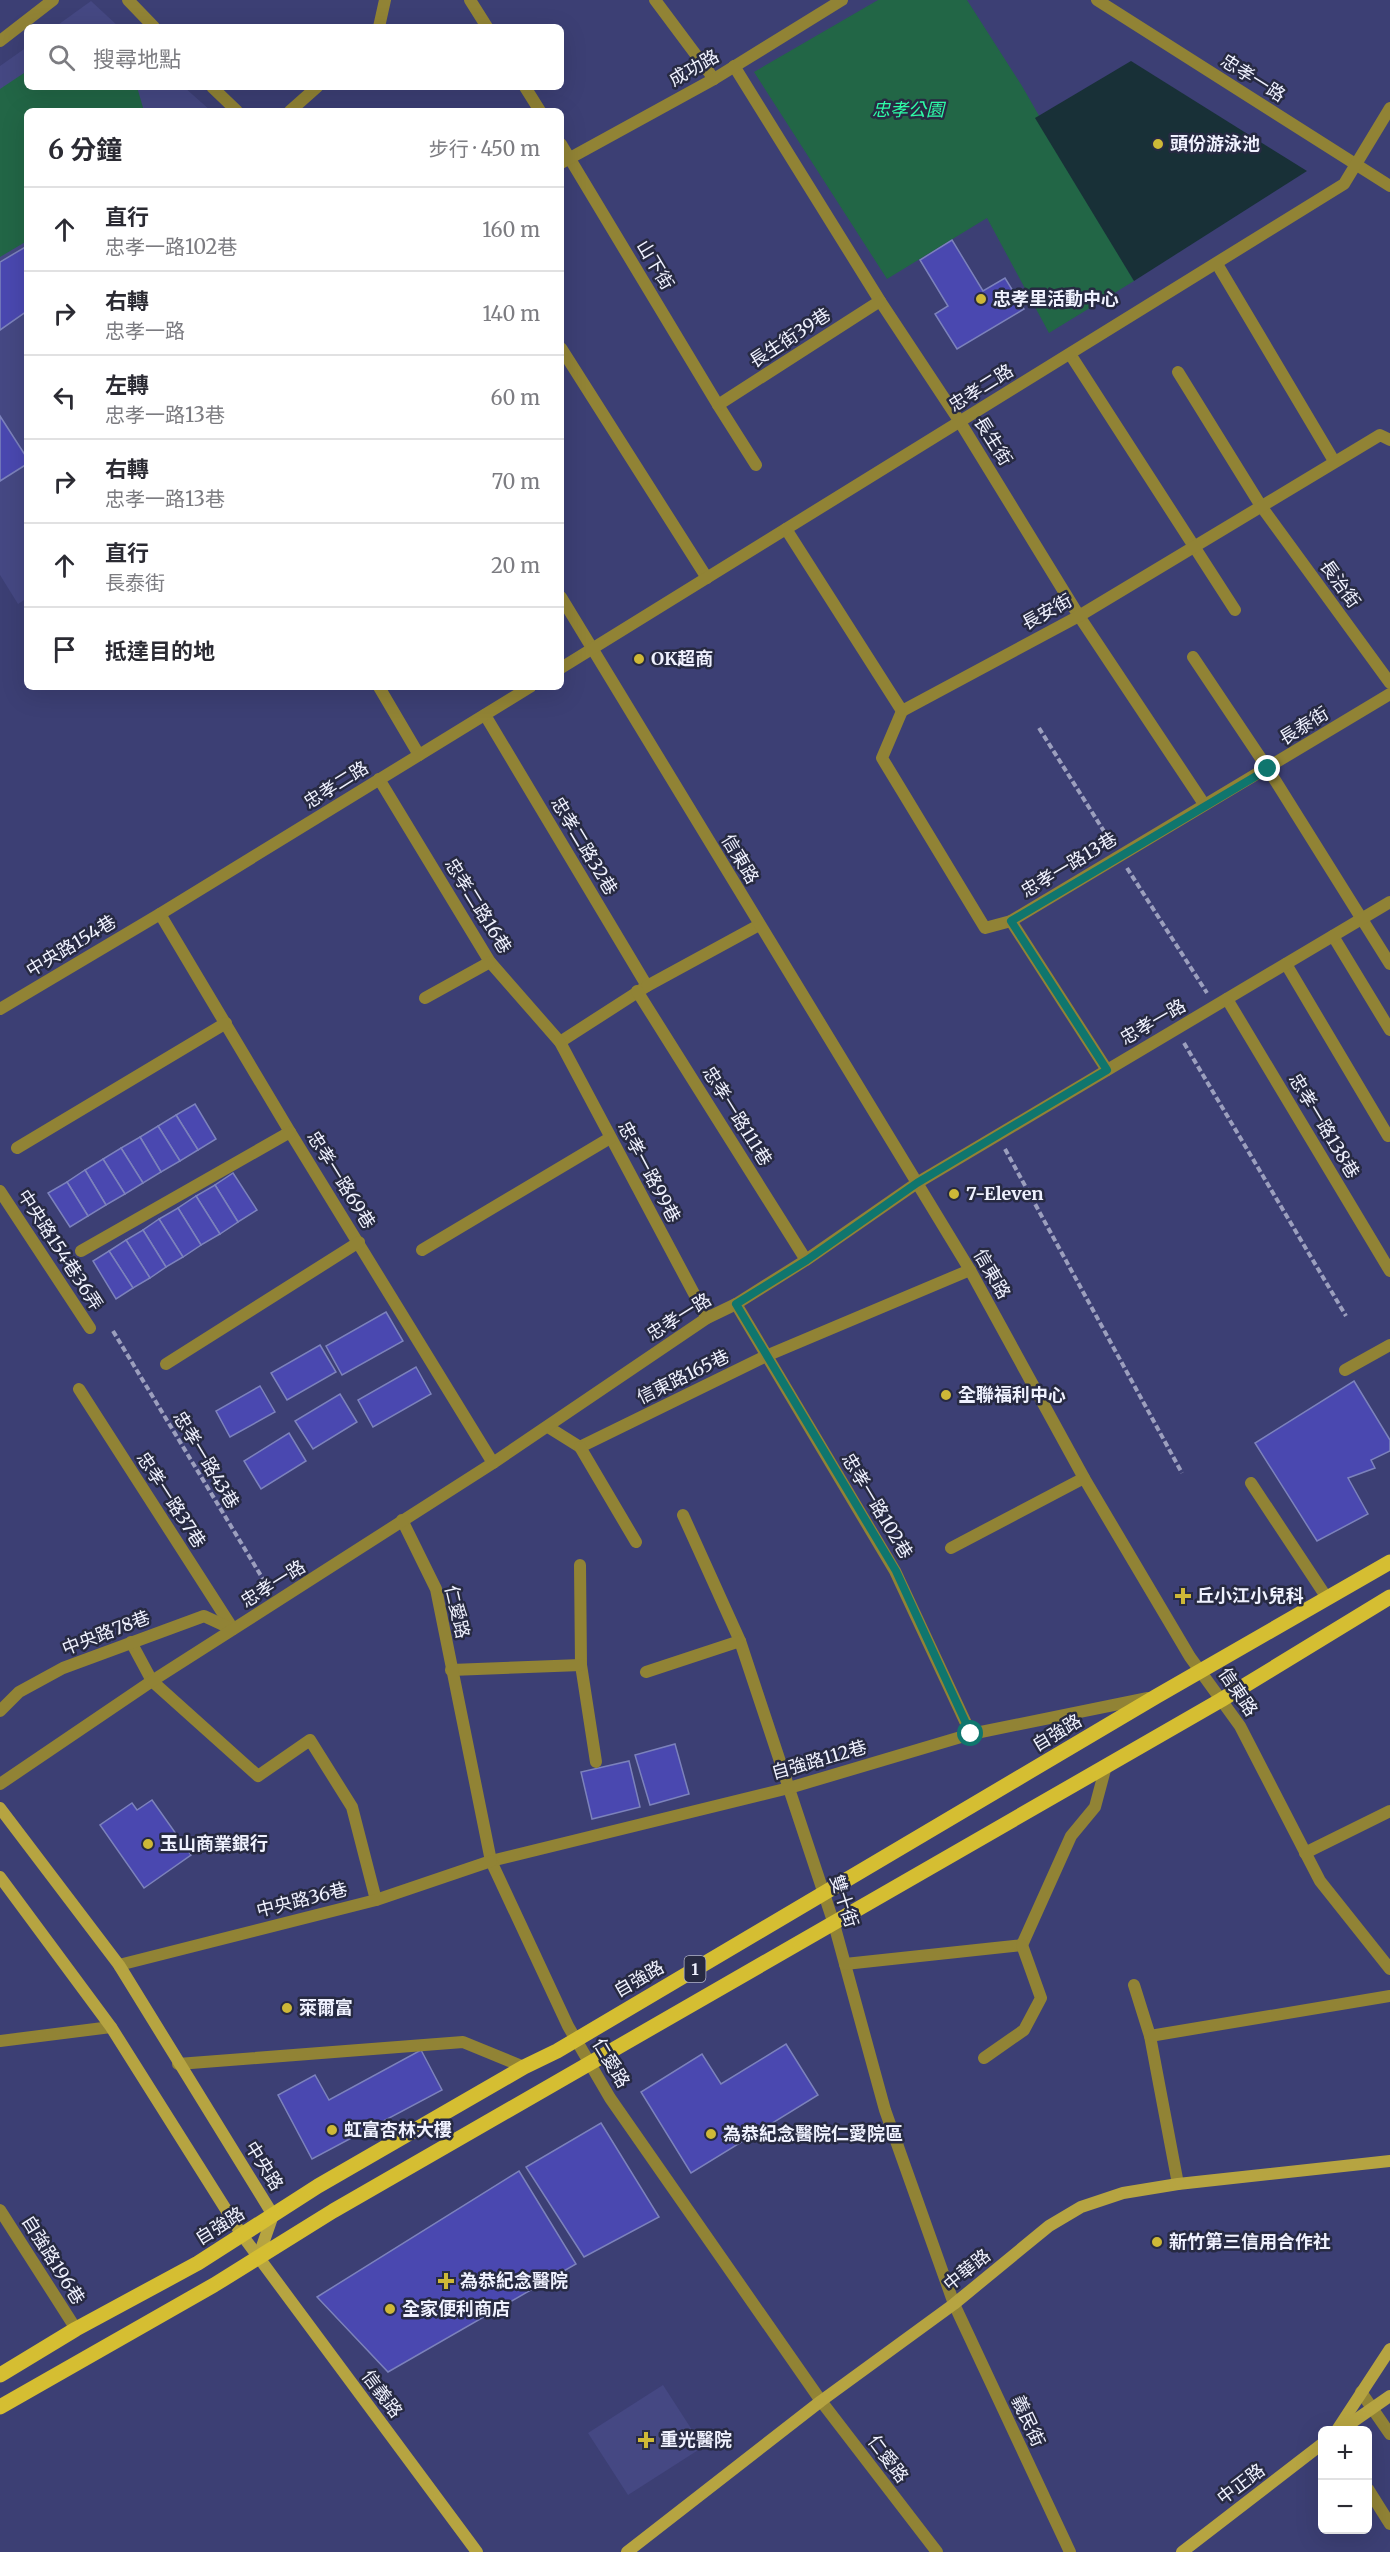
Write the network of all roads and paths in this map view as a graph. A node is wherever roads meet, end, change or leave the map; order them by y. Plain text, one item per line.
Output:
1 (53, 0) edge
2 (128, 0) edge
3 (385, 0) edge
4 (470, 0) edge
5 (655, 0) edge
6 (842, 0) edge
7 (1097, 0) edge
8 (151, 24) edge
9 (380, 24) edge
10 (485, 24) edge
11 (0, 41) edge
12 (735, 66) junction
13 (714, 79) junction
14 (215, 90) edge
15 (314, 90) edge
16 (527, 90) edge
17 (234, 108) edge
18 (293, 108) edge
19 (538, 108) edge
20 (1390, 108) edge
21 (566, 160) edge
22 (1356, 165) junction
23 (1390, 186) edge
24 (1217, 264) junction
25 (880, 301) junction
26 (564, 353) edge
27 (1070, 354) junction
28 (1178, 372) dead end
29 (718, 405) junction
30 (960, 422) junction
31 (1390, 440) edge
32 (1334, 461) junction
33 (756, 465) dead end
34 (1261, 507) junction
35 (786, 529) junction
36 (1194, 546) junction
37 (707, 578) junction
38 (564, 602) edge
39 (1235, 610) dead end
40 (1079, 616) junction
41 (591, 649) junction
42 (1192, 657) dead end
43 (564, 666) edge
44 (1390, 682) edge
45 (381, 690) edge
46 (525, 690) edge
47 (1390, 694) edge
48 (902, 711) junction
49 (485, 715) junction
50 (418, 755) junction
51 (1268, 769) junction
52 (379, 779) junction
53 (1204, 804) junction
54 (1390, 902) edge
55 (160, 914) junction
56 (1360, 919) junction
57 (1011, 921) junction
58 (759, 925) junction
59 (1333, 936) junction
60 (490, 962) junction
61 (1286, 964) junction
62 (1390, 964) edge
63 (642, 989) junction
64 (424, 998) dead end
65 (1227, 999) junction
66 (0, 1009) edge
67 (226, 1023) junction
68 (1176, 1029) junction
69 (1390, 1030) edge
70 (560, 1042) junction
71 (1107, 1070) junction
72 (290, 1132) junction
73 (997, 1135) junction
74 (1390, 1135) edge
75 (610, 1138) junction
76 (17, 1148) dead end
77 (917, 1183) junction
78 (0, 1191) edge
79 (359, 1242) junction
80 (422, 1250) dead end
81 (81, 1251) dead end
82 (807, 1260) junction
83 (970, 1270) junction
84 (1390, 1271) edge
85 (736, 1304) junction
86 (1346, 1316) dead end
87 (706, 1318) junction
88 (90, 1328) dead end
89 (113, 1331) dead end
90 (1390, 1345) edge
91 (766, 1356) junction
92 (166, 1364) dead end
93 (1345, 1371) dead end
94 (79, 1389) dead end
95 (548, 1427) junction
96 (579, 1447) junction
97 (493, 1463) junction
98 (1182, 1473) dead end
99 (1084, 1478) junction
100 (1251, 1483) dead end
101 (683, 1515) dead end
102 (402, 1520) junction
103 (636, 1542) dead end
104 (951, 1548) dead end
105 (1390, 1562) edge
106 (580, 1565) dead end
107 (1390, 1597) edge
108 (1327, 1598) junction
109 (277, 1602) junction
110 (233, 1629) junction
111 (740, 1641) junction
112 (131, 1642) junction
113 (581, 1665) junction
114 (451, 1670) junction
115 (1202, 1671) junction
116 (646, 1672) dead end
117 (152, 1681) junction
118 (1157, 1696) junction
119 (1221, 1700) junction
120 (0, 1711) edge
121 (971, 1734) junction
122 (596, 1762) dead end
123 (1106, 1766) junction
124 (0, 1784) edge
125 (789, 1788) junction
126 (0, 1808) edge
127 (1390, 1810) edge
128 (1305, 1853) junction
129 (491, 1861) junction
130 (0, 1877) edge
131 (824, 1894) junction
132 (376, 1900) junction
133 (834, 1924) junction
134 (1022, 1945) junction
135 (844, 1964) junction
136 (119, 1965) junction
137 (1390, 1969) edge
138 (1134, 1985) dead end
139 (1390, 1996) edge
140 (111, 2027) junction
141 (1150, 2036) junction
142 (576, 2039) junction
143 (0, 2041) edge
144 (984, 2058) dead end
145 (178, 2064) junction
146 (592, 2064) junction
147 (524, 2067) junction
148 (1390, 2161) edge
149 (1178, 2184) junction
150 (0, 2210) edge
151 (273, 2215) junction
152 (242, 2235) junction
153 (258, 2258) junction
154 (954, 2304) junction
155 (76, 2329) junction
156 (1390, 2349) edge
157 (34, 2355) junction
158 (0, 2374) edge
159 (48, 2379) junction
160 (1361, 2392) junction
161 (1390, 2396) edge
162 (821, 2401) junction
163 (0, 2407) edge
164 (1373, 2408) junction
165 (1340, 2426) edge
166 (1347, 2426) edge
167 (1390, 2434) edge
168 (1318, 2448) edge
169 (1372, 2495) edge
170 (1390, 2524) edge
171 (477, 2552) edge
172 (627, 2552) edge
173 (937, 2552) edge
174 (1070, 2552) edge
175 (1182, 2552) edge

1 - 11 street
2 - 8 street
3 - 9 street
4 - 10 street
5 - 13 street
6 - 12 street, 成功路
7 - 22 street, 忠孝一路
12 - 13 street, 成功路
12 - 25 street, 長生街
13 - 21 street, 成功路
14 - 17 street
15 - 18 street
16 - 19 street
20 - 22 street, 忠孝二路
21 - 29 street, 山下街
22 - 23 street, 忠孝一路
22 - 24 street, 忠孝二路
24 - 27 street, 忠孝二路
24 - 32 street
25 - 29 street, 長生街39巷
25 - 30 street, 長生街
26 - 37 street
27 - 30 street, 忠孝二路
27 - 36 street
28 - 34 street, 長治街
29 - 33 street, 山下街
30 - 35 street, 忠孝二路
30 - 40 street, 長生街
31 - 32 street, 長安街
32 - 34 street, 長安街
34 - 36 street, 長安街
34 - 44 street, 長治街
35 - 37 street, 忠孝二路
35 - 48 street
36 - 39 street
36 - 40 street, 長安街
37 - 41 street, 忠孝二路
38 - 41 street, 信東路
40 - 48 street, 長安街
40 - 53 street, 長生街
41 - 43 street, 忠孝二路
41 - 58 street, 信東路
42 - 51 street
45 - 50 street
46 - 49 street, 忠孝二路
47 - 51 street, 長泰街
48 - 57 street
49 - 50 street, 忠孝二路
49 - 63 street, 忠孝二路32巷
50 - 52 street, 忠孝二路
51 - 53 street, 長泰街
51 - 56 street
52 - 55 street, 忠孝二路
52 - 60 street, 忠孝二路16巷
53 - 57 street, 忠孝一路13巷
54 - 56 street, 忠孝一路
55 - 66 street, 中央路154巷
55 - 67 street, 忠孝一路69巷
56 - 59 street, 忠孝一路
56 - 62 street
57 - 71 street, 忠孝一路13巷
58 - 63 street
58 - 77 street, 信東路
59 - 61 street, 忠孝一路
59 - 69 street
60 - 64 street
60 - 70 street, 忠孝二路16巷
61 - 65 street, 忠孝一路
61 - 74 street
63 - 70 street
63 - 82 street, 忠孝一路111巷
65 - 68 street, 忠孝一路
65 - 84 street, 忠孝一路138巷
67 - 72 street, 忠孝一路69巷
67 - 76 street
68 - 71 street, 忠孝一路
68 - 86 path
70 - 75 street, 忠孝一路99巷
71 - 73 street, 忠孝一路
72 - 79 street, 忠孝一路69巷
72 - 81 street
73 - 77 street, 忠孝一路
73 - 98 path
75 - 80 street
75 - 87 street, 忠孝一路99巷
77 - 82 street, 忠孝一路
77 - 83 street, 信東路
78 - 88 street, 中央路154巷36弄
79 - 92 street
79 - 97 street, 忠孝一路69巷
82 - 85 street, 忠孝一路
83 - 91 street, 信東路165巷
83 - 99 street, 信東路
85 - 87 street, 忠孝一路
85 - 91 street, 忠孝一路102巷
87 - 95 street, 忠孝一路
89 - 109 path, 忠孝一路43巷
90 - 93 street
91 - 96 street, 信東路165巷
91 - 121 street, 忠孝一路102巷
94 - 110 street, 忠孝一路37巷
95 - 96 street
95 - 97 street, 忠孝一路
96 - 103 street
97 - 102 street, 忠孝一路
99 - 104 street
99 - 115 street, 信東路
100 - 108 street
101 - 111 street, 雙十街
102 - 109 street, 忠孝一路
102 - 114 street, 仁愛路
105 - 108 main road, 自強路 / 1
106 - 113 street
107 - 119 main road, 1
108 - 115 main road, 自強路 / 1
109 - 110 street, 忠孝一路
110 - 112 street, 中央路78巷
110 - 117 street, 忠孝一路
111 - 116 street
111 - 125 street, 雙十街
112 - 117 street
112 - 120 street, 中央路78巷
113 - 114 street
113 - 122 street
114 - 129 street, 仁愛路
115 - 118 main road, 自強路 / 1
115 - 119 street, 信東路
117 - 124 street, 忠孝一路
117 - 132 street
118 - 121 street, 自強路112巷
118 - 131 main road, 自強路 / 1
119 - 123 main road, 1
119 - 128 street, 信東路
121 - 125 street, 自強路112巷
123 - 133 main road, 1
123 - 134 street
125 - 129 street, 自強路112巷
125 - 131 street, 雙十街
126 - 136 street, 中央路
127 - 128 street
128 - 137 street, 信東路
129 - 132 street, 中央路36巷
129 - 142 street, 仁愛路
130 - 140 street
131 - 133 street, 雙十街
131 - 142 main road, 自強路 / 1
132 - 136 street, 中央路36巷
133 - 135 street, 雙十街
133 - 146 main road, 1
134 - 135 street
134 - 144 street
135 - 154 street, 雙十街
136 - 145 street, 中央路
138 - 141 street
139 - 141 street
140 - 143 street
140 - 152 street
141 - 149 street
142 - 146 street, 仁愛路
142 - 147 main road, 自強路 / 1
145 - 147 street
145 - 151 street, 中央路
146 - 153 main road, 1
146 - 162 street, 仁愛路
147 - 151 main road, 自強路 / 1
148 - 149 street, 中華路
149 - 154 street, 中華路
150 - 155 street, 自強路196巷
151 - 152 main road, 自強路 / 1
151 - 153 street, 中央路
152 - 153 street
152 - 155 main road, 自強路 / 1
153 - 159 main road, 1
153 - 171 street, 信義路
154 - 162 street, 中華路
154 - 174 street, 義民街
155 - 157 main road, 自強路 / 1
156 - 160 street
157 - 158 main road, 自強路 / 1
157 - 159 main road
159 - 163 main road, 1
160 - 164 street
160 - 165 street
161 - 164 street
162 - 172 street, 中華路
162 - 173 street, 仁愛路
164 - 166 street
164 - 167 street
168 - 175 street, 中正路
169 - 170 street

